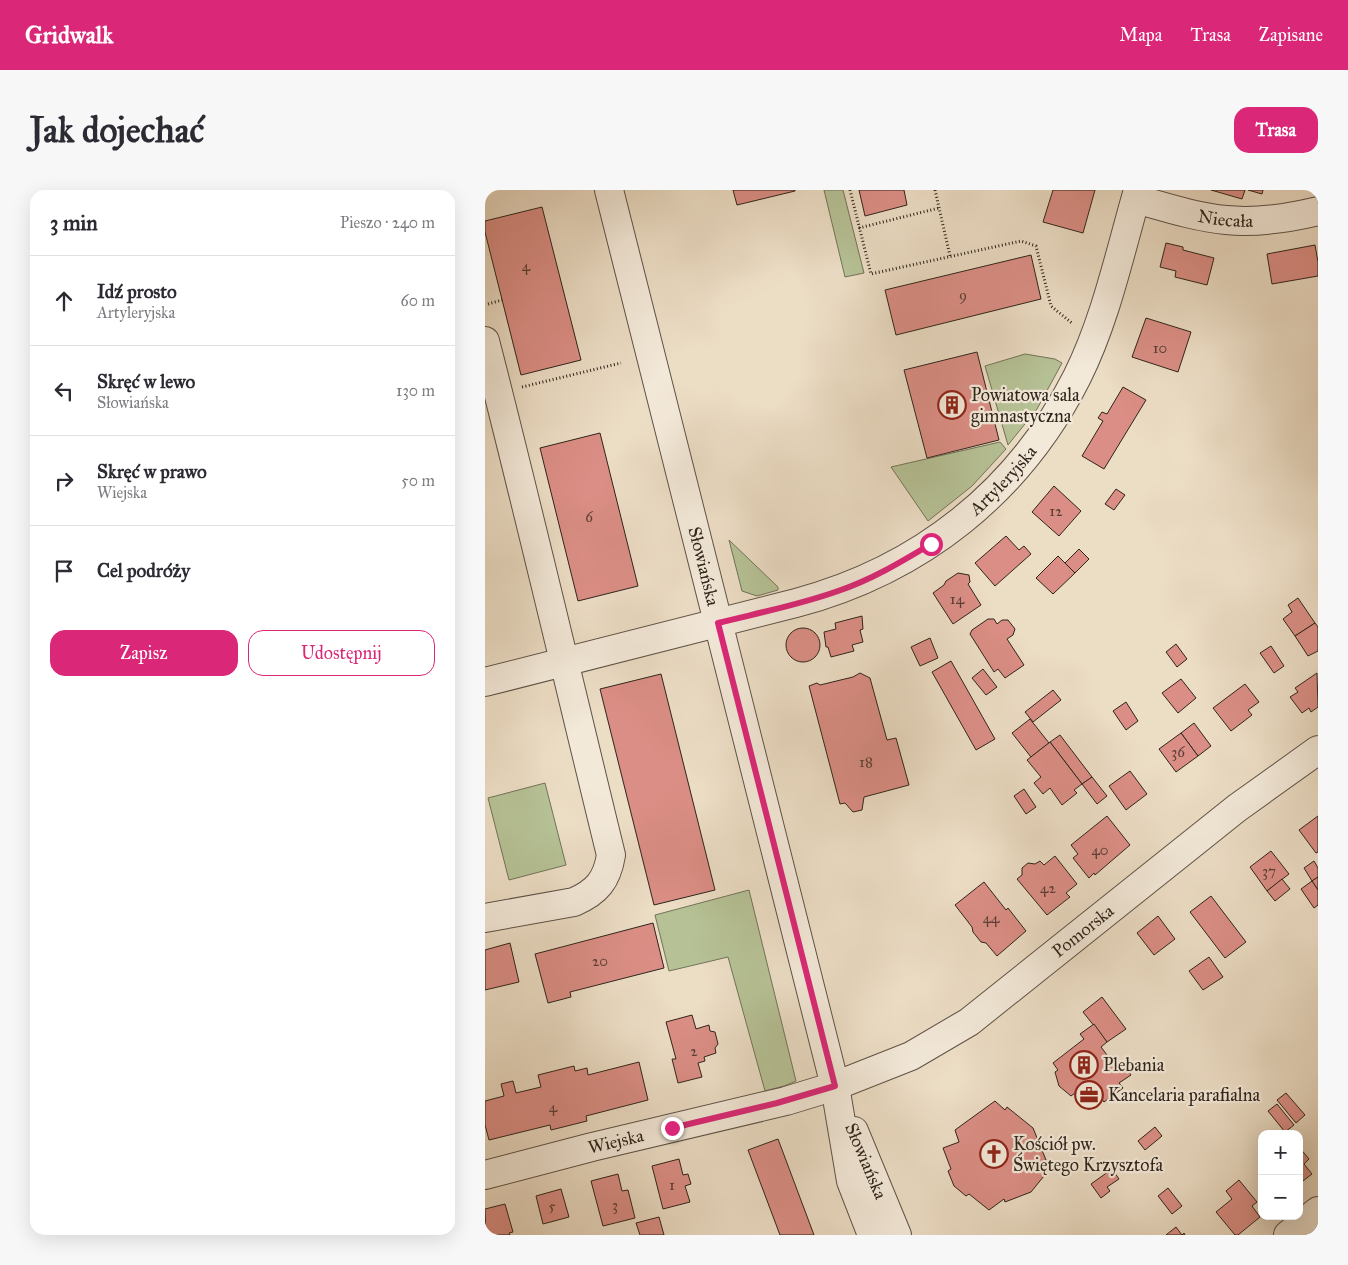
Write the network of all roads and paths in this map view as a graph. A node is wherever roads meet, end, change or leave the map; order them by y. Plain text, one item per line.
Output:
1 (609, 190) edge
2 (850, 190) edge
3 (935, 190) edge
4 (1137, 194) edge
5 (939, 208) junction
6 (1318, 211) edge
7 (859, 228) junction
8 (950, 256) junction
9 (502, 300) dead end
10 (488, 304) dead end
11 (1079, 330) dead end
12 (485, 340) edge
13 (621, 363) dead end
14 (519, 388) dead end
15 (718, 623) junction
16 (563, 662) junction
17 (485, 682) edge
18 (1318, 750) edge
19 (485, 918) edge
20 (835, 1086) junction
21 (485, 1176) edge
22 (1318, 1211) edge
23 (872, 1235) edge
24 (897, 1235) edge
25 (1288, 1235) edge

1 - 15 street, Słowiańska
2 - 7 path
3 - 5 path
4 - 6 street, Niecała
4 - 15 street, Artyleryjska
5 - 7 path
5 - 8 path
7 - 8 path
8 - 11 path
9 - 10 path
12 - 16 street
13 - 14 path
15 - 16 street, Artyleryjska
15 - 20 street, Słowiańska
16 - 17 street, Artyleryjska
16 - 19 street
18 - 20 street, Pomorska
20 - 21 street, Wiejska
20 - 23 street, Słowiańska
20 - 24 street, Słowiańska
22 - 25 street

